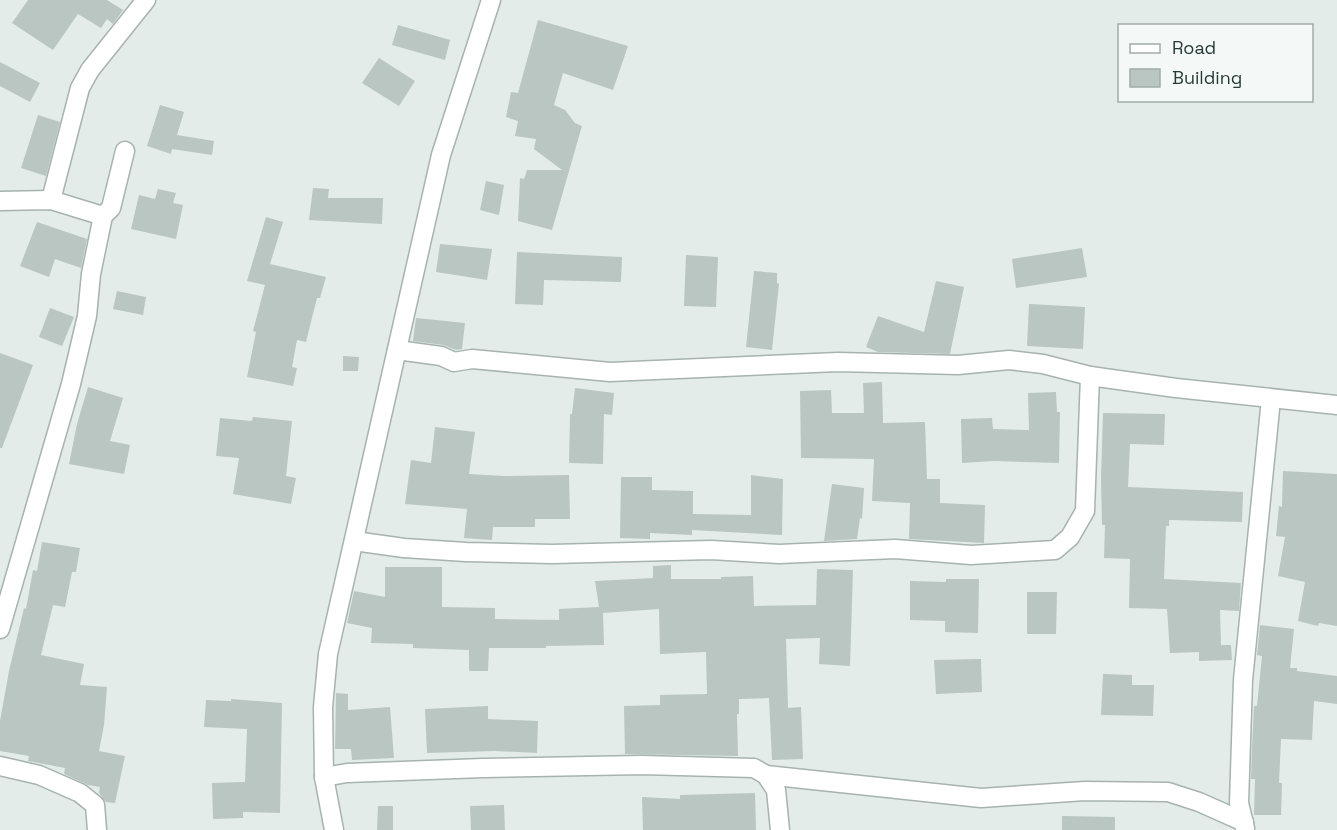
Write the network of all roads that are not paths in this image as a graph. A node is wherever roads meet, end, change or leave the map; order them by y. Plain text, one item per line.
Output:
1 (146, 0) edge
2 (490, 0) edge
3 (125, 151) dead end
4 (51, 200) junction
5 (0, 201) edge
6 (103, 216) junction
7 (397, 350) junction
8 (1090, 376) junction
9 (1271, 399) junction
10 (1337, 405) edge
11 (354, 541) junction
12 (0, 629) edge
13 (0, 766) edge
14 (766, 774) junction
15 (324, 777) junction
16 (1245, 826) edge
17 (97, 830) edge
18 (334, 830) edge
19 (780, 830) edge

1 - 4 street
2 - 7 street
3 - 6 street
4 - 5 street
4 - 6 street
6 - 12 street
7 - 8 street
7 - 11 street
8 - 9 street
8 - 11 street
9 - 10 street
9 - 16 street
11 - 15 street
13 - 17 street
14 - 15 street
14 - 16 street
14 - 19 street
15 - 18 street

